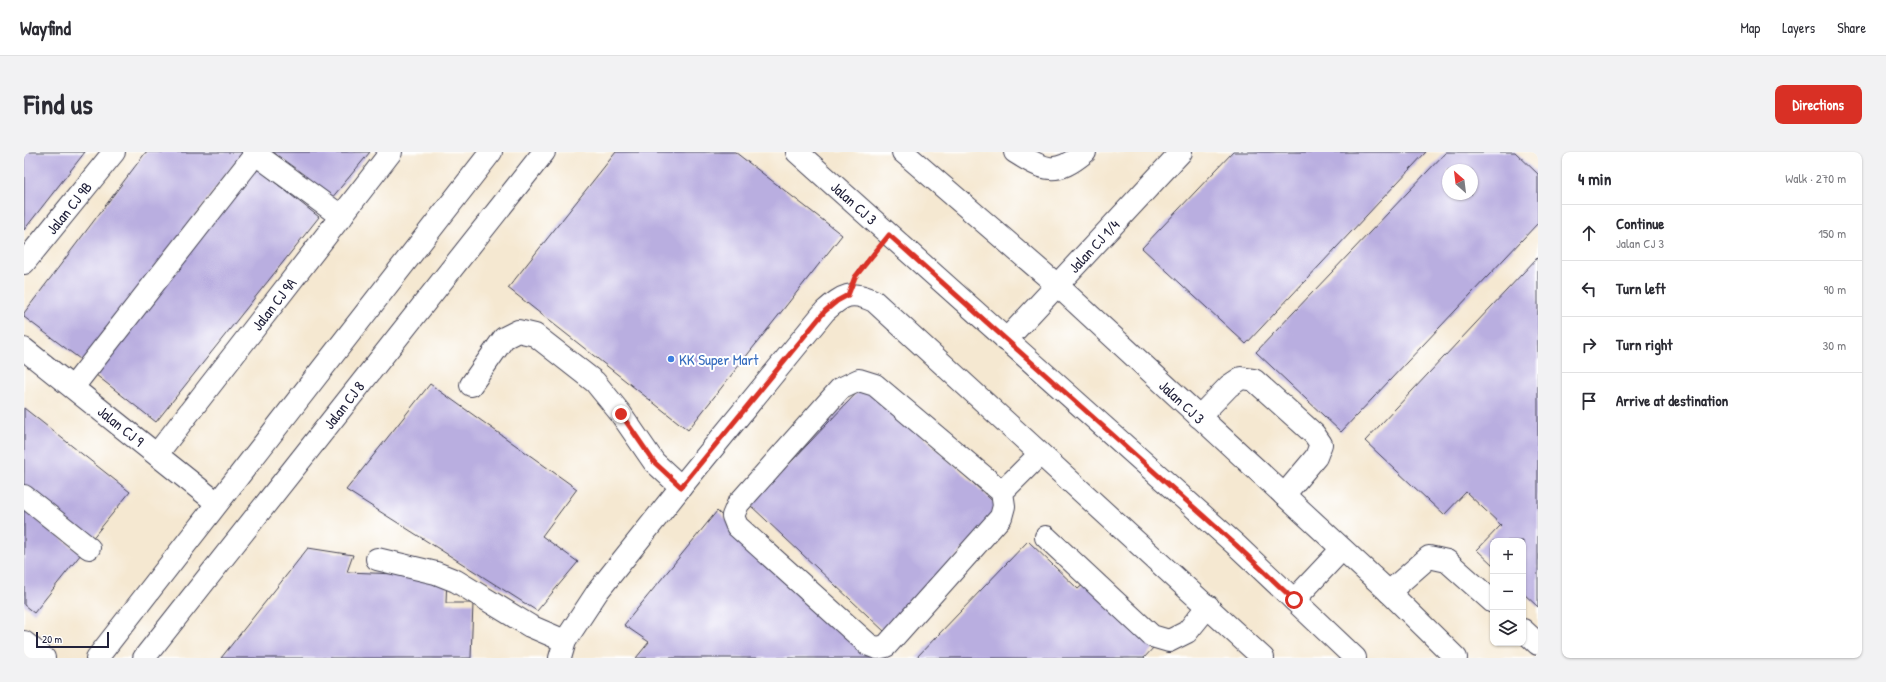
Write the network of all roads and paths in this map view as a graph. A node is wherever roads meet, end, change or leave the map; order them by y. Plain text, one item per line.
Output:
1 (114, 152) edge
2 (391, 152) edge
3 (491, 152) edge
4 (544, 152) edge
5 (797, 152) edge
6 (903, 152) edge
7 (1015, 152) edge
8 (1085, 152) edge
9 (1181, 152) edge
10 (255, 153) edge
11 (342, 217) junction
12 (889, 235) junction
13 (24, 263) edge
14 (1057, 285) junction
15 (848, 295) junction
16 (1006, 340) junction
17 (24, 349) edge
18 (470, 385) dead end
19 (73, 387) junction
20 (1199, 418) junction
21 (157, 454) junction
22 (1040, 454) junction
23 (681, 487) junction
24 (1002, 492) junction
25 (1284, 495) junction
26 (24, 496) edge
27 (217, 503) junction
28 (1046, 537) dead end
29 (88, 548) dead end
30 (1342, 549) junction
31 (377, 559) dead end
32 (1390, 592) junction
33 (1490, 599) edge
34 (1294, 600) junction
35 (1208, 606) junction
36 (1526, 633) edge
37 (24, 642) edge
38 (1538, 644) edge
39 (562, 650) edge
40 (44, 658) edge
41 (97, 658) edge
42 (144, 658) edge
43 (1263, 658) edge
44 (1354, 658) edge
45 (1456, 658) edge

1 - 13 street, Jalan CJ 9B
2 - 11 street, Jalan CJ 9A
3 - 27 street
4 - 42 street, Jalan CJ 8
5 - 12 street, Jalan CJ 3
6 - 14 street, Jalan CJ 3
7 - 8 street
9 - 14 street, Jalan CJ 1/4
10 - 11 street
10 - 19 street
11 - 21 street, Jalan CJ 9A
12 - 15 path
12 - 16 street, Jalan CJ 3
14 - 16 street, Jalan CJ 1/4
14 - 20 street, Jalan CJ 3
15 - 22 street
15 - 23 street
16 - 34 street, Jalan CJ 3
17 - 19 street, Jalan CJ 9
18 - 23 street
19 - 21 street, Jalan CJ 9
20 - 25 street, Jalan CJ 3
20 - 25 street
21 - 27 street, Jalan CJ 9
22 - 24 street
22 - 35 street
23 - 39 street
24 - 24 street
25 - 30 street, Jalan CJ 3
26 - 29 street
27 - 41 street
28 - 35 street
30 - 32 street, Jalan CJ 3
30 - 34 street
31 - 39 street
32 - 33 street
32 - 45 street, Jalan CJ 3
34 - 44 street, Jalan CJ 3
35 - 43 street
36 - 38 street
37 - 40 street

